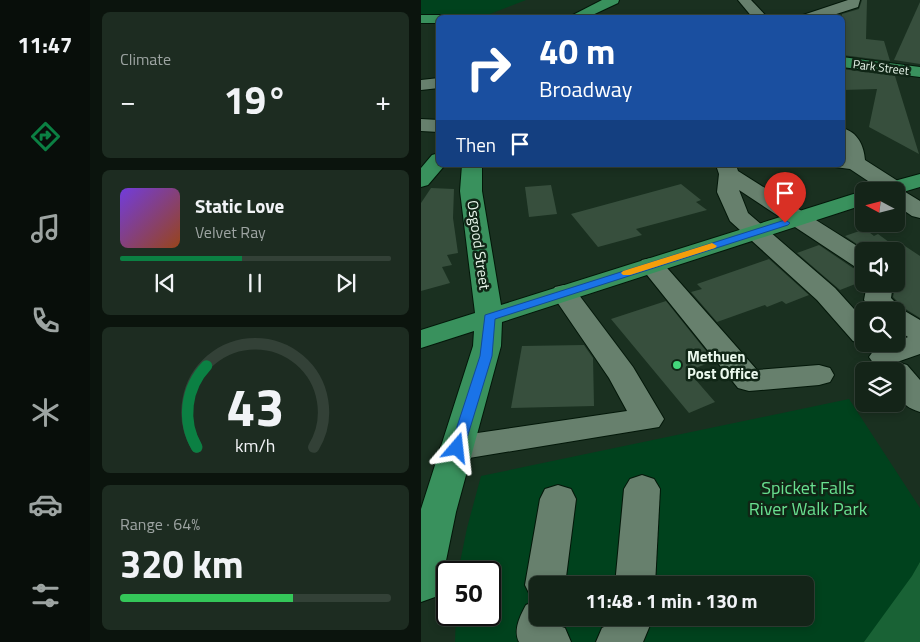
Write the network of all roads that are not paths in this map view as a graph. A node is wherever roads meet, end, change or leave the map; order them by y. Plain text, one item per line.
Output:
1 (613, 0) edge
2 (854, 0) edge
3 (580, 15) edge
4 (818, 15) edge
5 (421, 19) edge
6 (436, 19) edge
7 (845, 62) edge
8 (920, 72) edge
9 (436, 83) edge
10 (421, 85) edge
11 (421, 125) edge
12 (436, 126) edge
13 (845, 137) edge
14 (436, 163) edge
15 (849, 163) edge
16 (472, 167) edge
17 (727, 169) edge
18 (920, 180) edge
19 (421, 181) edge
20 (878, 182) edge
21 (905, 186) edge
22 (905, 200) edge
23 (855, 201) edge
24 (920, 210) edge
25 (800, 219) junction
26 (755, 232) junction
27 (855, 256) edge
28 (651, 265) junction
29 (564, 293) junction
30 (489, 317) junction
31 (905, 322) edge
32 (855, 326) edge
33 (920, 332) edge
34 (421, 339) edge
35 (920, 343) edge
36 (887, 361) edge
37 (819, 375) dead end
38 (920, 401) edge
39 (457, 448) junction
40 (642, 489) dead end
41 (558, 499) dead end
42 (546, 576) edge
43 (636, 576) edge
44 (421, 585) edge
45 (539, 626) edge
46 (629, 626) edge
47 (550, 642) edge
48 (617, 642) edge

1 - 3 main road
2 - 4 street
5 - 6 main road
7 - 8 main road, Park Street
9 - 10 street
11 - 12 street
13 - 15 street
14 - 19 main road
15 - 20 street
16 - 30 main road, Osgood Street
17 - 25 street
17 - 26 street
18 - 21 main road
22 - 24 street
23 - 25 main road
25 - 26 main road
25 - 27 street
26 - 28 main road
26 - 32 street
28 - 29 main road
28 - 37 street
29 - 30 main road
29 - 39 street
30 - 34 main road
30 - 39 main road, Osgood Street
31 - 33 street
35 - 36 street
36 - 38 street
39 - 44 main road, Osgood Street
40 - 43 street
41 - 42 street
45 - 47 street
46 - 48 street

